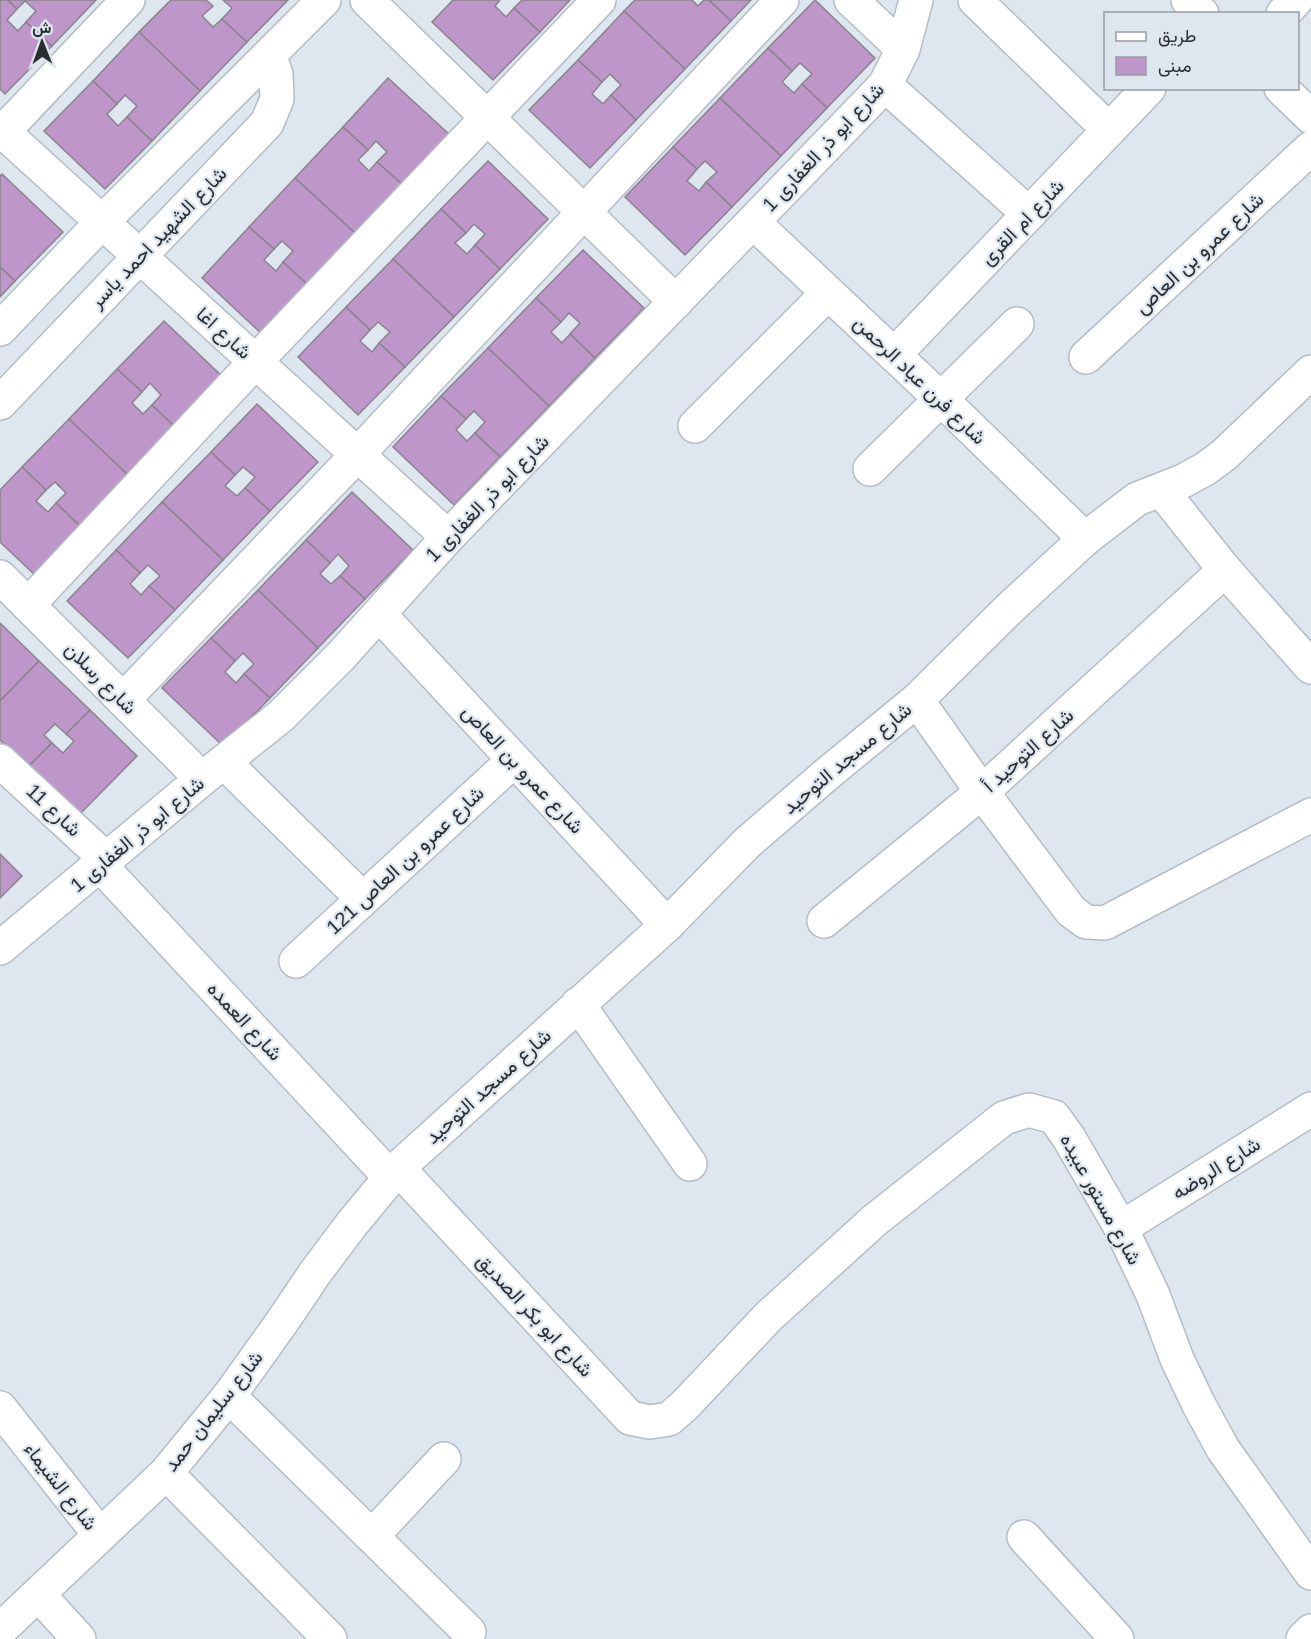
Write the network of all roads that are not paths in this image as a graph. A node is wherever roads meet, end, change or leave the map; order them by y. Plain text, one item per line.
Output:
1 (128, 0) edge
2 (324, 0) edge
3 (367, 0) edge
4 (599, 0) edge
5 (782, 0) edge
6 (851, 0) edge
7 (916, 0) edge
8 (975, 0) edge
9 (1188, 0) edge
10 (1296, 0) edge
11 (1200, 12) edge
12 (1285, 12) edge
13 (903, 49) junction
14 (269, 55) junction
15 (885, 85) junction
16 (1147, 90) edge
17 (1283, 90) edge
18 (1311, 117) edge
19 (488, 118) junction
20 (1109, 130) junction
21 (1, 132) edge
22 (1311, 148) edge
23 (584, 212) junction
24 (1029, 214) junction
25 (102, 222) junction
26 (753, 222) junction
27 (140, 256) junction
28 (828, 293) junction
29 (676, 302) junction
30 (1017, 324) dead end
31 (0, 329) edge
32 (894, 355) junction
33 (1086, 357) dead end
34 (256, 361) junction
35 (1311, 372) edge
36 (941, 399) junction
37 (0, 403) edge
38 (695, 426) dead end
39 (358, 454) junction
40 (870, 469) dead end
41 (1162, 491) junction
42 (448, 537) junction
43 (1085, 539) junction
44 (1225, 570) junction
45 (0, 577) edge
46 (28, 605) junction
47 (379, 614) junction
48 (1311, 667) edge
49 (123, 700) junction
50 (917, 700) junction
51 (0, 760) edge
52 (514, 760) junction
53 (213, 770) junction
54 (982, 792) junction
55 (1311, 814) edge
56 (104, 863) junction
57 (363, 899) junction
58 (824, 921) dead end
59 (667, 925) junction
60 (0, 948) edge
61 (296, 961) dead end
62 (578, 1004) junction
63 (1311, 1108) edge
64 (690, 1164) dead end
65 (394, 1172) junction
66 (1121, 1228) junction
67 (229, 1396) junction
68 (686, 1405) joint
69 (0, 1408) edge
70 (444, 1460) dead end
71 (166, 1473) junction
72 (100, 1535) junction
73 (372, 1536) junction
74 (1024, 1537) dead end
75 (1311, 1573) edge
76 (38, 1594) junction
77 (4, 1617) edge
78 (469, 1632) dead end
79 (1311, 1632) edge
80 (79, 1639) edge
81 (330, 1639) edge
82 (1117, 1639) edge
83 (1303, 1639) edge

1 - 21 street
2 - 14 street
3 - 19 street
4 - 19 street
5 - 23 street
6 - 13 street
7 - 13 street, شارع ابو ذر الغفارى 1
8 - 20 street
9 - 11 street
10 - 12 street
13 - 15 street, شارع ابو ذر الغفارى 1
14 - 25 street
14 - 27 street, شارع الشهيد احمد ياسر
15 - 24 street
15 - 26 street, شارع ابو ذر الغفارى 1
16 - 20 street, شارع ام القرى
17 - 18 street
19 - 23 street
19 - 34 street
20 - 24 street, شارع ام القرى
21 - 25 street, شارع اغا
22 - 33 street, شارع عمرو بن العاص
23 - 29 street
23 - 39 street
24 - 32 street, شارع ام القرى
25 - 27 street, شارع اغا
25 - 31 street
26 - 28 street, شارع فرن عباد الرحمن
26 - 29 street, شارع ابو ذر الغفارى 1
27 - 34 street, شارع اغا
27 - 37 street, شارع الشهيد احمد ياسر
28 - 32 street, شارع فرن عباد الرحمن
28 - 38 street
29 - 42 street, شارع ابو ذر الغفارى 1
30 - 36 street
32 - 36 street, شارع فرن عباد الرحمن
34 - 39 street, شارع اغا
34 - 46 street
35 - 41 street, شارع مسجد التوحيد
36 - 40 street
36 - 43 street, شارع فرن عباد الرحمن
39 - 42 street, شارع اغا
39 - 49 street
41 - 43 street, شارع مسجد التوحيد
41 - 44 street
42 - 47 street, شارع ابو ذر الغفارى 1
43 - 50 street, شارع مسجد التوحيد
44 - 48 street
44 - 54 street, شارع التوحيد أ
45 - 46 street, شارع رسلان
46 - 49 street, شارع رسلان
47 - 52 street, شارع عمرو بن العاص
47 - 53 street, شارع ابو ذر الغفارى 1
49 - 53 street, شارع رسلان
50 - 54 street
50 - 59 street, شارع مسجد التوحيد
51 - 56 street, شارع 11
52 - 57 street, شارع عمرو بن العاص 121
52 - 59 street, شارع عمرو بن العاص
53 - 56 street, شارع ابو ذر الغفارى 1
53 - 57 street, شارع رسلان
54 - 55 street
54 - 58 street, شارع التوحيد أ
56 - 60 street, شارع ابو ذر الغفارى 1
56 - 65 street, شارع العمده
57 - 61 street, شارع عمرو بن العاص 121
59 - 62 street, شارع مسجد التوحيد
62 - 64 street
62 - 65 street, شارع مسجد التوحيد
63 - 66 street, شارع الروضه
65 - 67 street, شارع سليمان حمد
65 - 68 street, شارع ابو بكر الصديق
66 - 68 street, شارع مستور عبيده
66 - 75 street, شارع مستور عبيده
67 - 71 street, شارع سليمان حمد
67 - 73 street
69 - 72 street, شارع الشيماء
70 - 73 street
71 - 72 street, شارع سليمان حمد
71 - 81 street
72 - 76 street, شارع سليمان حمد
73 - 78 street
74 - 82 street
76 - 77 street, شارع سليمان حمد
76 - 80 street
79 - 83 street

